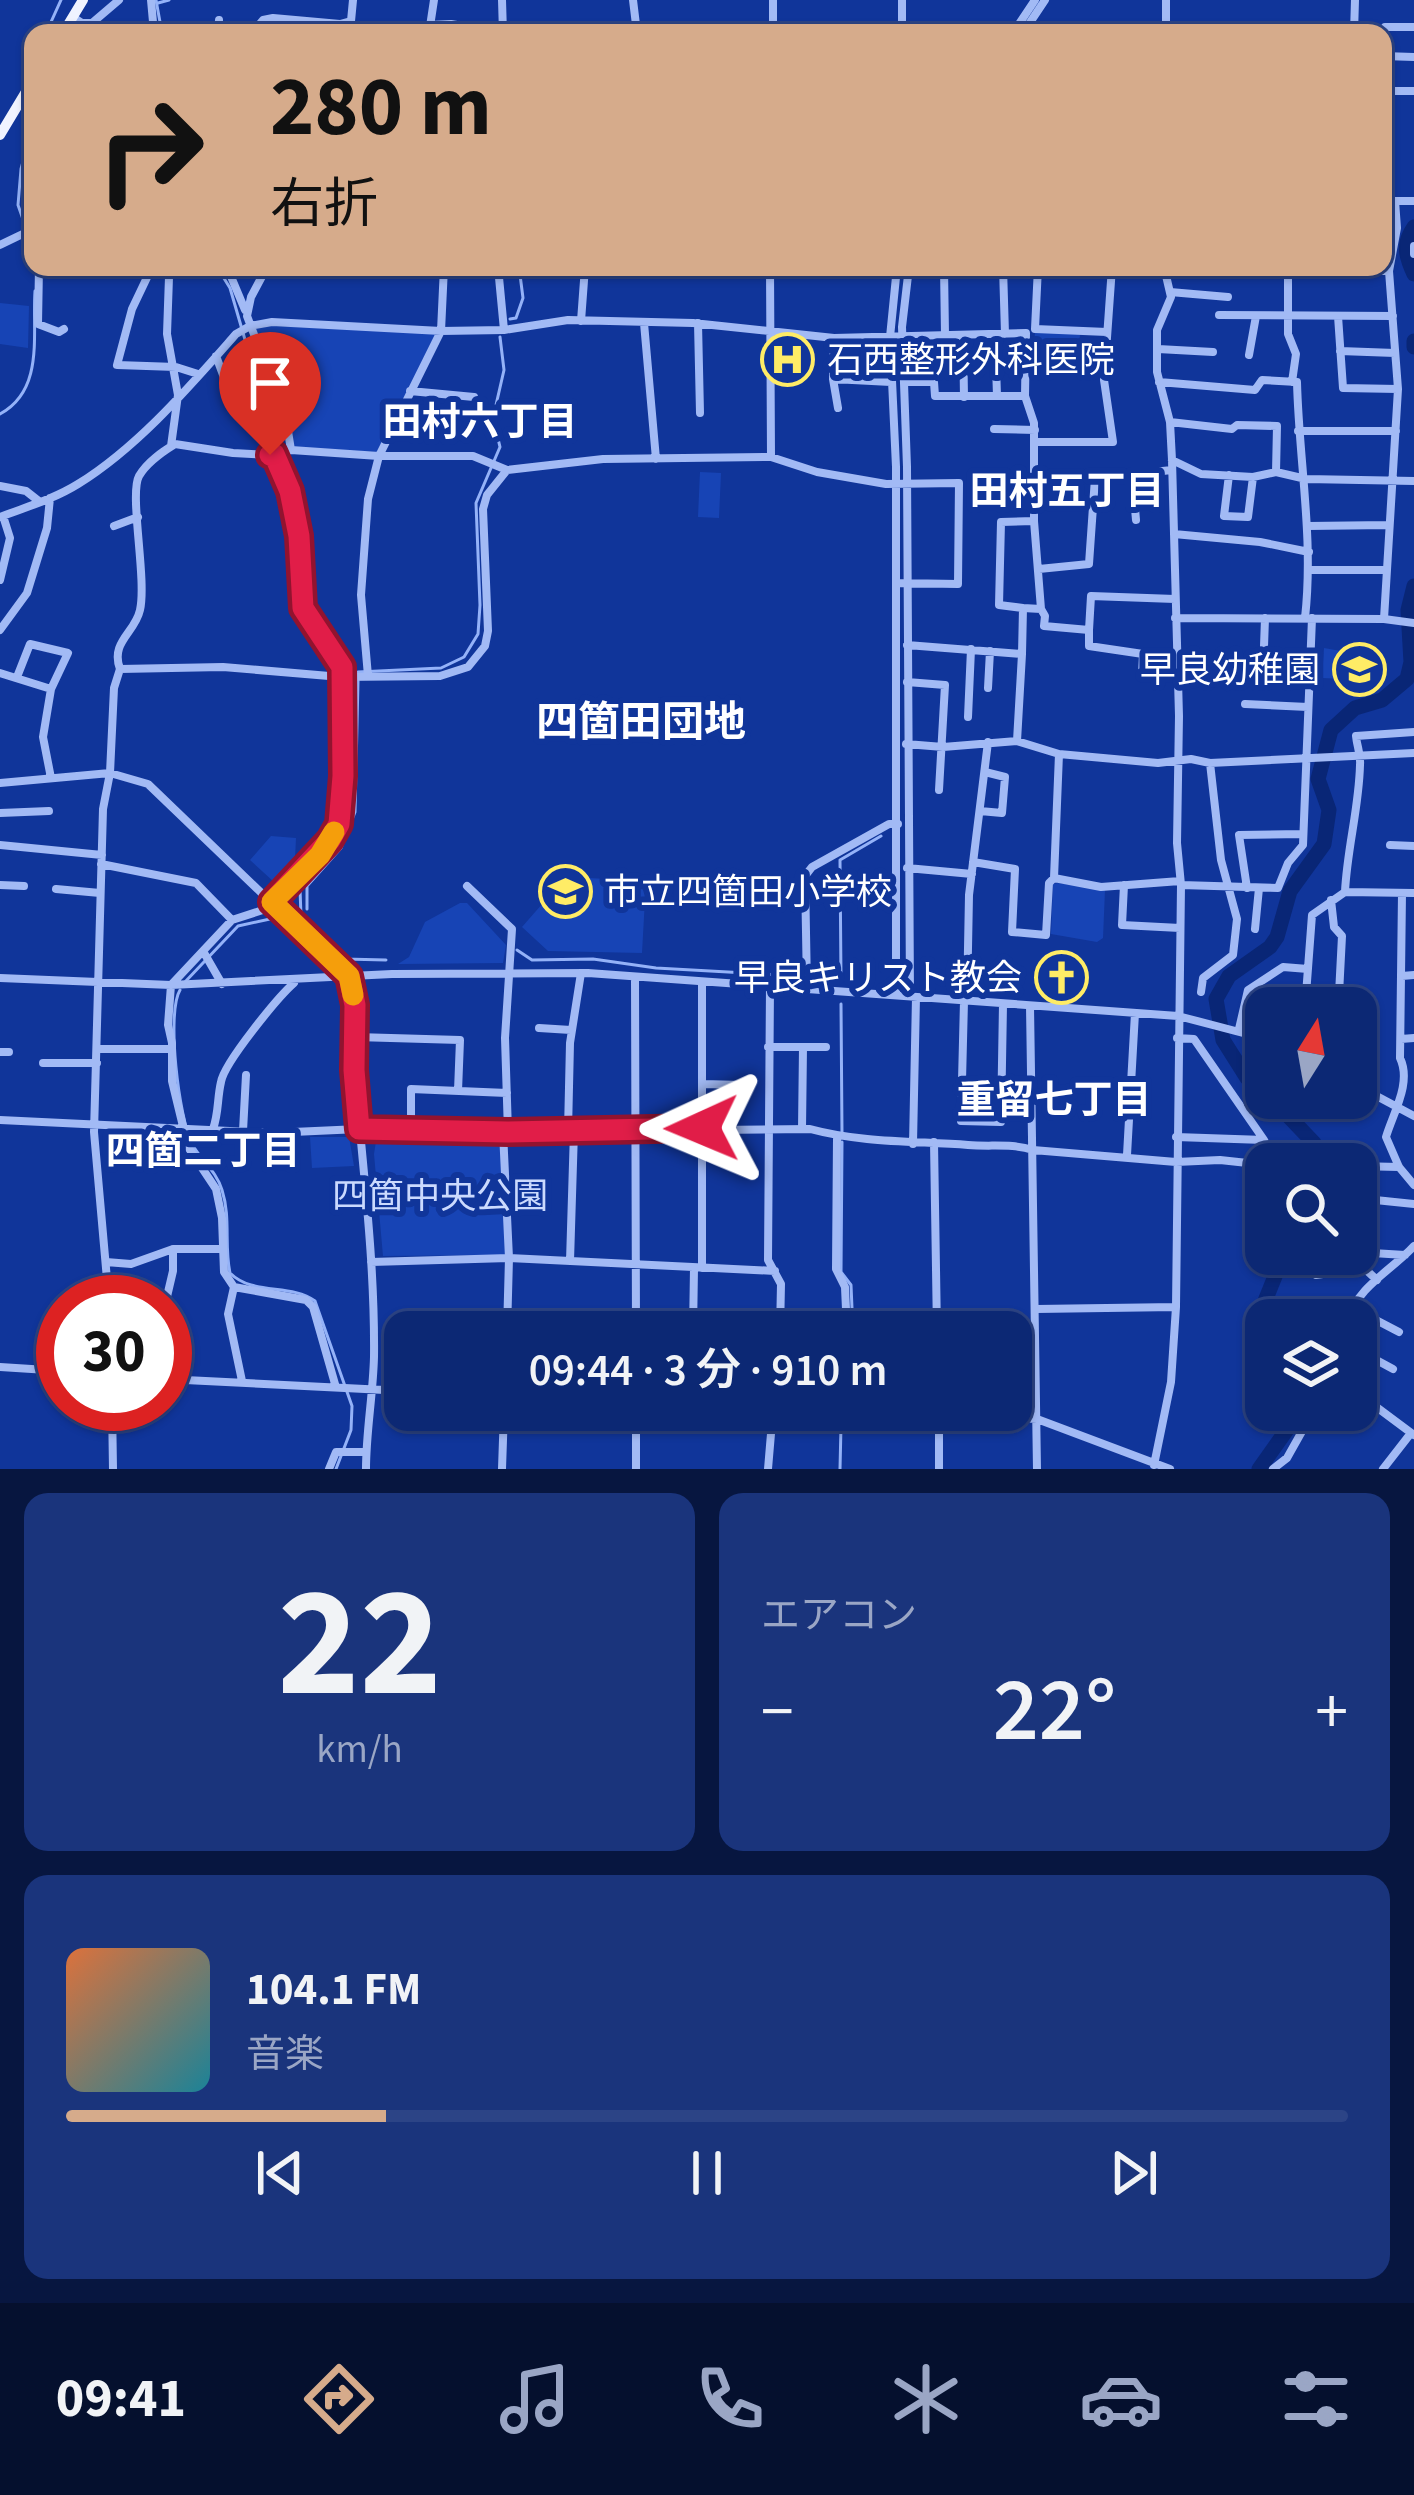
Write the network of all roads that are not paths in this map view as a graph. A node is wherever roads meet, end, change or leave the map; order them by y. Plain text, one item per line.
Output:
1 (83, 0) edge
2 (118, 0) edge
3 (353, 0) edge
4 (73, 17) junction
5 (219, 20) dead end
6 (351, 21) junction
7 (69, 24) edge
8 (219, 24) edge
9 (260, 24) edge
10 (340, 24) edge
11 (340, 24) edge
12 (351, 24) edge
13 (24, 95) edge
14 (0, 135) edge
15 (1395, 201) joint
16 (1414, 201) edge
17 (1392, 259) edge
18 (39, 276) edge
19 (148, 276) edge
20 (170, 276) edge
21 (231, 276) edge
22 (262, 276) edge
23 (444, 276) edge
24 (499, 276) edge
25 (584, 276) edge
26 (770, 276) edge
27 (896, 276) edge
28 (908, 276) edge
29 (943, 276) edge
30 (1003, 276) edge
31 (1038, 276) edge
32 (1111, 276) edge
33 (1166, 276) edge
34 (1288, 276) edge
35 (1390, 276) edge
36 (1170, 292) junction
37 (1228, 297) dead end
38 (1219, 315) dead end
39 (1256, 316) junction
40 (1288, 316) junction
41 (1338, 316) junction
42 (1393, 316) junction
43 (249, 321) junction
44 (580, 321) junction
45 (644, 323) junction
46 (698, 323) junction
47 (64, 329) dead end
48 (504, 330) junction
49 (441, 331) junction
50 (771, 331) junction
51 (1107, 332) junction
52 (1000, 334) junction
53 (939, 335) junction
54 (963, 335) junction
55 (890, 337) junction
56 (902, 337) junction
57 (834, 338) junction
58 (1158, 350) junction
59 (1213, 352) dead end
60 (1340, 352) junction
61 (1395, 352) junction
62 (1249, 355) dead end
63 (216, 356) junction
64 (176, 367) junction
65 (198, 374) junction
66 (832, 379) junction
67 (891, 382) junction
68 (904, 382) junction
69 (934, 382) junction
70 (1159, 382) junction
71 (1292, 382) junction
72 (1398, 389) junction
73 (410, 391) junction
74 (178, 395) junction
75 (997, 396) junction
76 (1025, 396) junction
77 (474, 397) dead end
78 (964, 397) junction
79 (235, 407) dead end
80 (838, 408) dead end
81 (700, 413) dead end
82 (1170, 422) junction
83 (994, 429) dead end
84 (1035, 430) junction
85 (1298, 431) junction
86 (1396, 431) junction
87 (1035, 442) junction
88 (171, 447) junction
89 (282, 452) junction
90 (379, 456) junction
91 (771, 457) junction
92 (656, 459) junction
93 (1172, 465) junction
94 (507, 470) junction
95 (1276, 472) junction
96 (1132, 474) junction
97 (1229, 476) junction
98 (1253, 477) junction
99 (1306, 479) junction
100 (1394, 480) junction
101 (1414, 481) edge
102 (896, 485) junction
103 (907, 485) junction
104 (0, 486) edge
105 (45, 500) junction
106 (2, 517) edge
107 (138, 517) junction
108 (1136, 520) dead end
109 (1034, 521) junction
110 (1388, 525) junction
111 (114, 526) dead end
112 (1308, 526) junction
113 (1174, 534) junction
114 (1310, 552) junction
115 (1039, 569) junction
116 (1310, 570) junction
117 (1386, 570) junction
118 (0, 580) edge
119 (896, 584) junction
120 (908, 584) junction
121 (1175, 599) junction
122 (1023, 608) junction
123 (1041, 609) junction
124 (1175, 618) junction
125 (1265, 618) junction
126 (1309, 618) junction
127 (1384, 619) junction
128 (1409, 622) edge
129 (1090, 630) junction
130 (0, 631) edge
131 (907, 644) junction
132 (971, 650) junction
133 (990, 651) junction
134 (1022, 654) junction
135 (120, 669) junction
136 (0, 673) edge
137 (365, 673) junction
138 (1177, 674) junction
139 (1263, 675) dead end
140 (344, 676) junction
141 (17, 677) junction
142 (907, 682) junction
143 (988, 688) dead end
144 (51, 689) junction
145 (1244, 704) dead end
146 (1308, 706) junction
147 (968, 717) dead end
148 (1414, 732) edge
149 (1017, 741) junction
150 (988, 742) junction
151 (902, 744) junction
152 (943, 747) junction
153 (1414, 753) edge
154 (1059, 754) junction
155 (1361, 756) junction
156 (1306, 758) junction
157 (1179, 760) junction
158 (1210, 763) junction
159 (110, 772) junction
160 (985, 772) junction
161 (50, 778) junction
162 (0, 783) edge
163 (939, 790) dead end
164 (50, 811) dead end
165 (980, 811) junction
166 (0, 812) edge
167 (898, 824) junction
168 (1302, 834) junction
169 (0, 844) edge
170 (1390, 845) dead end
171 (1414, 846) edge
172 (101, 859) junction
173 (973, 862) junction
174 (903, 867) junction
175 (972, 874) junction
176 (1054, 878) junction
177 (1181, 883) junction
178 (0, 885) edge
179 (1124, 885) junction
180 (24, 886) dead end
181 (467, 886) dead end
182 (1231, 887) junction
183 (1247, 888) junction
184 (1259, 888) junction
185 (56, 889) dead end
186 (100, 892) junction
187 (1345, 892) junction
188 (1414, 892) edge
189 (1402, 893) junction
190 (1330, 900) junction
191 (275, 904) junction
192 (232, 920) junction
193 (1180, 928) junction
194 (1255, 929) dead end
195 (1402, 946) junction
196 (1414, 946) edge
197 (206, 954) junction
198 (1308, 969) junction
199 (581, 973) junction
200 (509, 974) junction
201 (1414, 975) edge
202 (349, 976) junction
203 (1402, 976) junction
204 (0, 978) edge
205 (635, 978) junction
206 (296, 981) junction
207 (98, 982) junction
208 (222, 984) junction
209 (702, 984) junction
210 (173, 985) junction
211 (770, 986) junction
212 (1307, 987) edge
213 (1339, 987) edge
214 (807, 988) junction
215 (1201, 992) dead end
216 (896, 995) junction
217 (913, 997) junction
218 (965, 1001) junction
219 (1003, 1004) junction
220 (1030, 1006) junction
221 (1135, 1013) junction
222 (1178, 1016) junction
223 (539, 1028) dead end
224 (1239, 1029) junction
225 (572, 1030) junction
226 (1245, 1031) edge
227 (356, 1037) junction
228 (1178, 1038) junction
229 (1414, 1038) edge
230 (1401, 1039) junction
231 (767, 1047) junction
232 (803, 1047) junction
233 (826, 1047) dead end
234 (97, 1049) junction
235 (172, 1049) junction
236 (43, 1063) dead end
237 (97, 1063) junction
238 (246, 1076) dead end
239 (703, 1084) junction
240 (742, 1085) dead end
241 (458, 1091) junction
242 (507, 1093) junction
243 (1377, 1095) edge
244 (1399, 1107) junction
245 (1414, 1116) edge
246 (0, 1120) edge
247 (94, 1126) junction
248 (189, 1128) junction
249 (702, 1128) junction
250 (213, 1129) junction
251 (359, 1129) junction
252 (636, 1129) junction
253 (766, 1129) junction
254 (802, 1129) junction
255 (243, 1131) junction
256 (571, 1131) junction
257 (410, 1132) junction
258 (506, 1132) junction
259 (837, 1137) junction
260 (1176, 1137) junction
261 (1264, 1140) junction
262 (934, 1142) junction
263 (1266, 1143) edge
264 (913, 1144) junction
265 (1034, 1150) junction
266 (1127, 1155) junction
267 (1176, 1162) junction
268 (1245, 1163) edge
269 (1377, 1166) edge
270 (1400, 1167) junction
271 (1414, 1185) edge
272 (1377, 1200) edge
273 (1414, 1204) edge
274 (1414, 1246) edge
275 (172, 1249) junction
276 (222, 1249) junction
277 (1377, 1253) edge
278 (1406, 1255) junction
279 (509, 1258) junction
280 (570, 1261) junction
281 (106, 1262) junction
282 (371, 1262) junction
283 (635, 1264) junction
284 (698, 1268) junction
285 (775, 1271) junction
286 (107, 1275) edge
287 (172, 1275) edge
288 (1372, 1275) edge
289 (1377, 1280) junction
290 (234, 1286) junction
291 (1359, 1299) edge
292 (1176, 1306) junction
293 (1036, 1309) junction
294 (508, 1311) edge
295 (636, 1311) edge
296 (695, 1311) edge
297 (780, 1311) edge
298 (846, 1311) edge
299 (937, 1311) edge
300 (1377, 1324) edge
301 (1399, 1333) dead end
302 (1377, 1360) edge
303 (0, 1367) edge
304 (36, 1369) edge
305 (1393, 1369) dead end
306 (192, 1379) edge
307 (242, 1381) junction
308 (338, 1385) junction
309 (372, 1389) junction
310 (384, 1390) edge
311 (1377, 1408) edge
312 (1032, 1419) edge
313 (1037, 1419) junction
314 (112, 1431) edge
315 (503, 1431) edge
316 (636, 1431) edge
317 (773, 1431) edge
318 (939, 1431) edge
319 (1302, 1431) edge
320 (1412, 1434) edge
321 (366, 1452) junction
322 (1154, 1465) junction
323 (113, 1469) edge
324 (329, 1469) edge
325 (366, 1469) edge
326 (502, 1469) edge
327 (636, 1469) edge
328 (768, 1469) edge
329 (939, 1469) edge
330 (1037, 1469) edge
331 (1170, 1469) edge
332 (1273, 1469) edge
333 (1383, 1469) edge

1 - 4 main road
2 - 4 street
3 - 6 street
4 - 7 main road
5 - 8 street
6 - 11 street
6 - 12 street
9 - 10 street
13 - 14 main road
15 - 16 street
15 - 17 street
18 - 47 street
19 - 64 street
20 - 64 street
21 - 43 street
22 - 43 street
23 - 49 street
24 - 48 street
25 - 44 street
26 - 50 street
27 - 55 street
28 - 56 street
29 - 53 street
30 - 52 street
31 - 51 street
32 - 51 street
33 - 36 street
34 - 40 street
35 - 42 street
36 - 37 street
36 - 58 street
38 - 39 street
39 - 40 street
39 - 62 street
40 - 41 street
40 - 71 street
41 - 42 street
41 - 60 street
42 - 61 street
43 - 49 street
43 - 63 street
43 - 89 street
44 - 45 street
44 - 48 street
45 - 46 street
45 - 92 street
46 - 50 street
46 - 81 street
48 - 49 street
49 - 73 street
50 - 57 street
50 - 91 street
51 - 87 street
52 - 54 street
52 - 75 street
52 - 76 street
53 - 54 street
53 - 56 street
53 - 69 street
54 - 78 street
55 - 56 street
55 - 57 street
55 - 67 street
56 - 68 street
57 - 66 street
58 - 59 street
58 - 70 street
60 - 61 street
60 - 72 street
61 - 72 street
63 - 65 street
63 - 79 street
64 - 65 street
64 - 74 street
65 - 74 street
66 - 67 street
66 - 80 street
67 - 102 street
68 - 69 street
68 - 103 street
69 - 78 street
70 - 71 street
70 - 82 street
71 - 85 street
72 - 86 street
73 - 77 street
73 - 90 street
74 - 88 street
74 - 105 street
75 - 76 street
75 - 78 street
76 - 84 street
82 - 93 street
82 - 95 street
83 - 84 street
84 - 87 street
85 - 86 street
85 - 99 street
86 - 100 street
87 - 109 street
88 - 89 street
88 - 107 street
89 - 90 street
89 - 140 street
90 - 94 street
90 - 137 street
91 - 92 street
91 - 102 street
92 - 94 street
93 - 96 street
93 - 97 street
93 - 113 street
94 - 137 street
95 - 98 street
95 - 99 street
96 - 108 street
96 - 115 street
97 - 98 street
97 - 98 street
99 - 100 street
99 - 112 street
100 - 101 street
100 - 110 street
102 - 103 street
102 - 119 street
103 - 120 street
103 - 120 street
104 - 105 street
105 - 106 street
105 - 130 street
106 - 118 street
107 - 111 street
107 - 135 street
109 - 115 street
109 - 122 street
110 - 112 street
110 - 117 street
112 - 114 street
113 - 114 street
113 - 121 street
114 - 116 street
115 - 123 street
116 - 117 street
116 - 126 street
117 - 127 street
119 - 120 street
119 - 151 street
120 - 131 street
121 - 124 street
121 - 129 street
122 - 123 street
122 - 134 street
123 - 129 street
124 - 125 street
124 - 138 street
125 - 126 street
125 - 139 street
126 - 127 street
126 - 146 street
127 - 128 street
129 - 138 street
131 - 132 street
131 - 142 street
132 - 133 street
132 - 147 street
133 - 134 street
133 - 143 street
134 - 149 street
135 - 140 street
135 - 159 street
136 - 141 street
137 - 140 street
138 - 157 street
140 - 191 street
141 - 144 street
141 - 144 street
142 - 151 street
142 - 152 street
144 - 161 street
145 - 146 street
146 - 156 street
148 - 155 street
149 - 150 street
149 - 154 street
150 - 152 street
150 - 160 street
151 - 152 street
151 - 167 street
151 - 174 street
152 - 163 street
153 - 155 street
154 - 157 street
154 - 176 street
155 - 156 street
155 - 187 street
156 - 158 street
156 - 168 street
157 - 158 street
157 - 177 street
158 - 182 street
159 - 161 street
159 - 172 street
159 - 191 street
160 - 165 street
160 - 165 street
161 - 162 street
164 - 166 street
165 - 173 street
167 - 174 street
167 - 214 street
168 - 183 street
168 - 184 street
169 - 172 street
170 - 171 street
172 - 186 street
172 - 192 street
173 - 175 street
173 - 176 street
174 - 175 street
174 - 216 street
174 - 217 street
175 - 218 street
176 - 179 street
177 - 179 street
177 - 182 street
177 - 193 street
178 - 180 street
179 - 193 street
181 - 200 street
182 - 183 street
182 - 215 street
183 - 184 street
184 - 194 street
185 - 186 street
186 - 207 street
187 - 189 street
187 - 190 street
188 - 189 street
189 - 195 street
190 - 198 street
190 - 213 street
191 - 192 street
191 - 202 street
192 - 197 street
193 - 222 street
195 - 196 street
195 - 203 street
197 - 208 street
197 - 210 street
198 - 212 street
198 - 224 street
199 - 200 street
199 - 205 street
199 - 225 street
200 - 202 street
200 - 242 street
201 - 203 street
202 - 206 street
202 - 227 street
203 - 230 street
204 - 207 street
205 - 209 street
205 - 252 street
206 - 208 street
206 - 250 street
207 - 210 street
207 - 234 street
208 - 210 street
209 - 211 street
209 - 239 street
210 - 235 street
211 - 214 street
211 - 231 street
214 - 216 street
216 - 217 street
217 - 218 street
217 - 264 street
218 - 219 street
218 - 219 street
219 - 220 street
220 - 221 street
220 - 265 street
221 - 222 street
221 - 266 street
222 - 224 street
222 - 228 street
223 - 225 street
224 - 226 street
225 - 256 street
227 - 241 street
227 - 251 street
228 - 260 street
228 - 261 street
229 - 230 street
230 - 244 street
231 - 232 street
231 - 253 street
232 - 233 street
232 - 254 street
234 - 235 street
234 - 237 street
235 - 248 street
236 - 237 street
237 - 247 street
238 - 255 street
239 - 240 street
239 - 249 street
241 - 242 street
241 - 257 street
242 - 258 street
243 - 244 street
244 - 245 street
244 - 270 street
246 - 247 street
247 - 248 street
247 - 281 street
248 - 250 street
248 - 276 street
249 - 252 street
249 - 253 street
249 - 284 street
250 - 255 street
251 - 255 street
251 - 257 street
251 - 282 street
252 - 256 street
252 - 283 street
253 - 254 street
253 - 285 street
254 - 259 street
256 - 258 street
256 - 280 street
257 - 258 street
258 - 279 street
259 - 264 street
259 - 298 street
260 - 261 street
260 - 267 street
261 - 263 street
262 - 264 street
262 - 265 street
262 - 299 street
265 - 266 street
265 - 293 street
266 - 267 street
267 - 268 street
267 - 292 street
269 - 270 street
270 - 271 street
272 - 273 street
274 - 278 street
275 - 276 street
275 - 281 street
275 - 287 street
276 - 290 street
277 - 278 street
278 - 289 street
279 - 280 street
279 - 282 street
279 - 294 street
280 - 283 street
281 - 286 street
282 - 309 street
283 - 284 street
283 - 295 street
284 - 285 street
284 - 296 street
285 - 297 street
288 - 289 street
289 - 291 street
290 - 307 street
290 - 308 street
292 - 293 street
292 - 322 street
293 - 313 street
300 - 301 street
302 - 305 street
303 - 304 street
306 - 307 street
307 - 308 street
308 - 309 street
309 - 310 street
309 - 321 street
311 - 320 street
312 - 313 street
313 - 322 street
313 - 330 street
314 - 323 street
315 - 326 street
316 - 327 street
317 - 328 street
318 - 329 street
319 - 332 street
320 - 333 street
321 - 324 street
321 - 325 street
322 - 331 street

